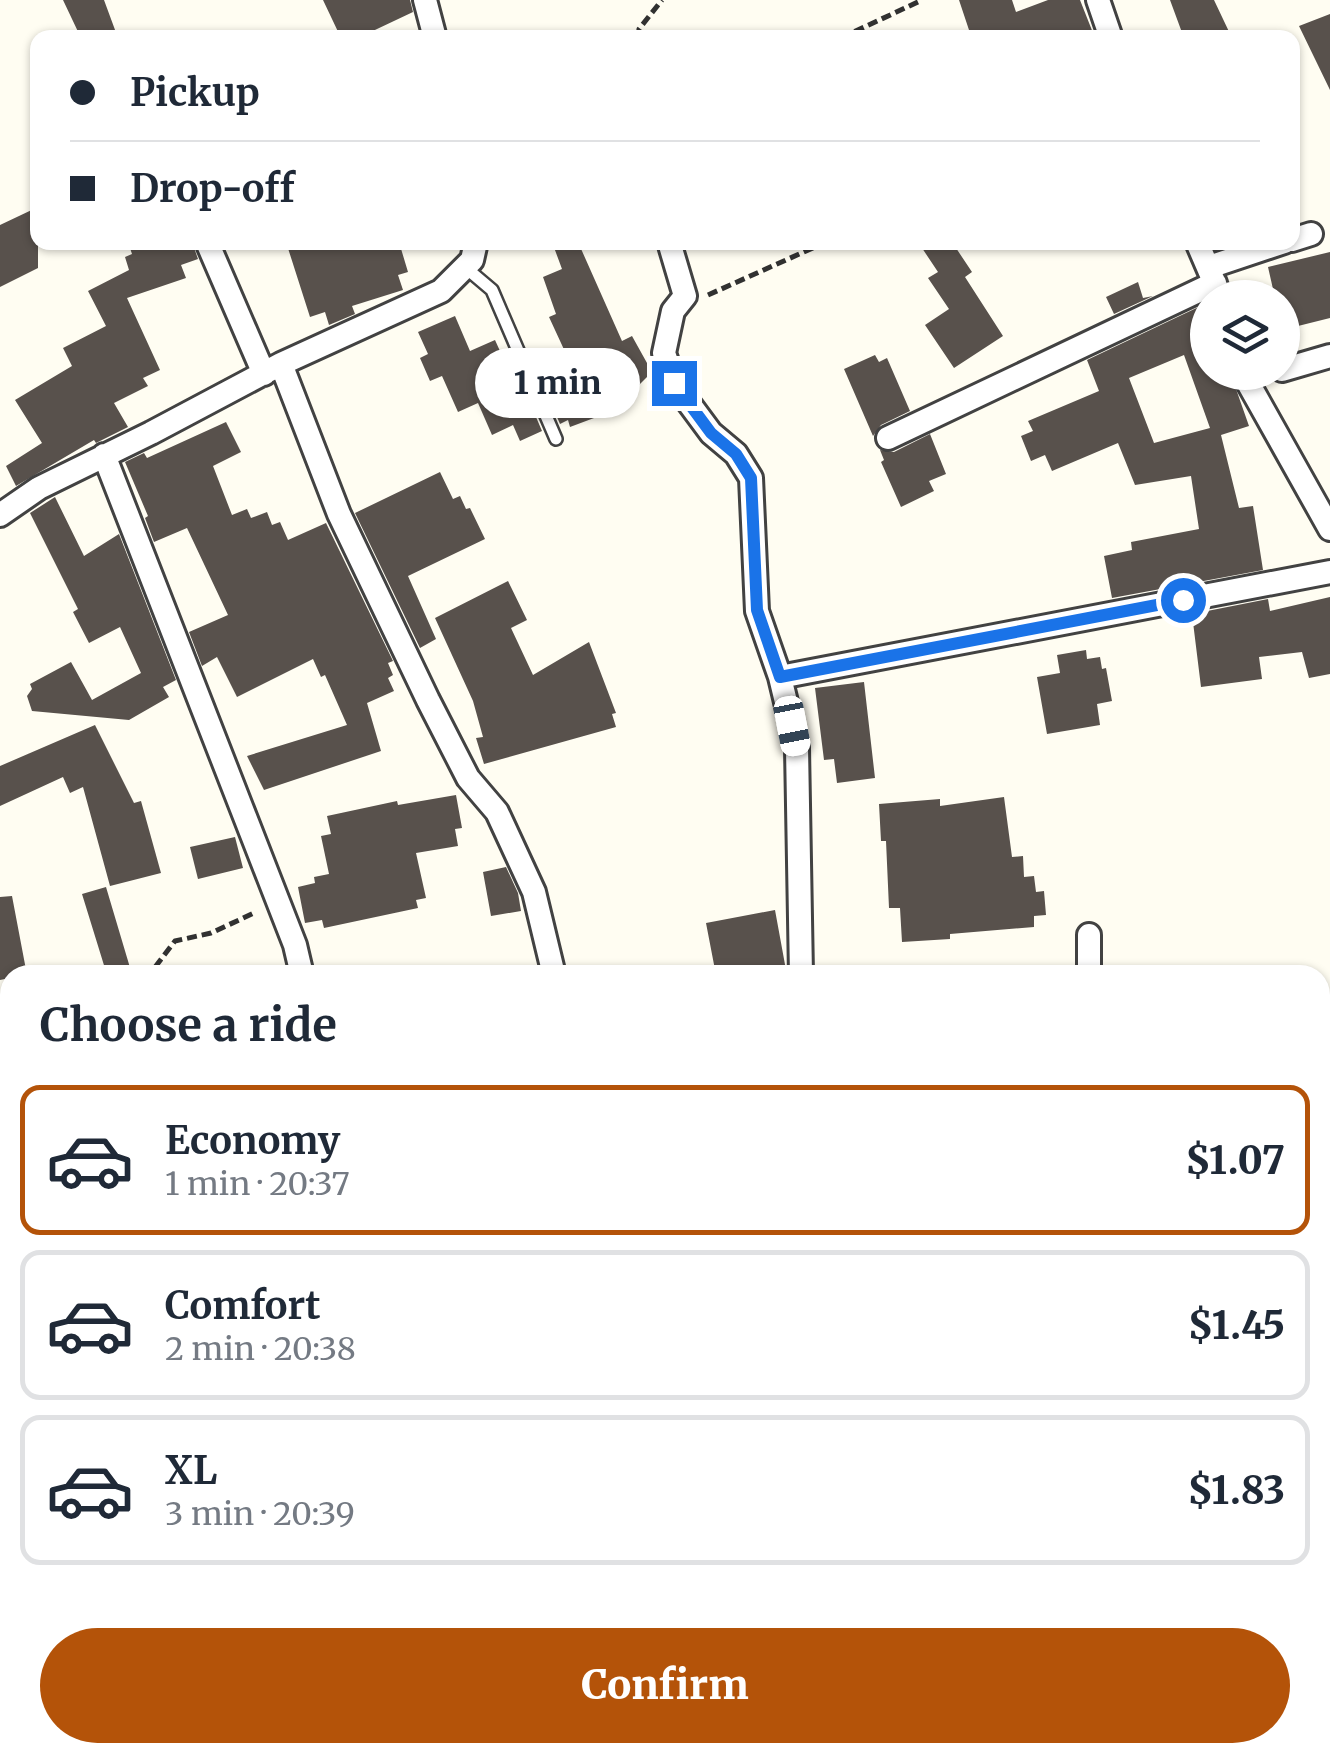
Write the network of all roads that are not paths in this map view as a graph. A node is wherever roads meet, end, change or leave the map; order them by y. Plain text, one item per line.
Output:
1 (424, 0) edge
2 (1098, 0) edge
3 (433, 30) edge
4 (1108, 30) edge
5 (211, 250) edge
6 (474, 250) edge
7 (671, 250) edge
8 (1201, 250) edge
9 (1270, 250) edge
10 (466, 268) junction
11 (1214, 280) edge
12 (1218, 280) edge
13 (1190, 294) edge
14 (1330, 356) edge
15 (1300, 365) edge
16 (272, 369) junction
17 (1254, 390) edge
18 (888, 438) dead end
19 (556, 439) dead end
20 (104, 456) junction
21 (0, 515) edge
22 (1330, 529) edge
23 (1330, 572) edge
24 (780, 677) junction
25 (1089, 935) dead end
26 (299, 965) edge
27 (552, 965) edge
28 (801, 965) edge
29 (1089, 965) edge

1 - 3 street
2 - 4 street
5 - 16 street
6 - 10 street
7 - 24 street
8 - 11 street
9 - 12 street
10 - 16 street
10 - 19 lane
13 - 18 street
14 - 15 street
16 - 20 street
16 - 27 street
17 - 22 street
20 - 21 street
20 - 26 street
23 - 24 street
24 - 28 street
25 - 29 street

